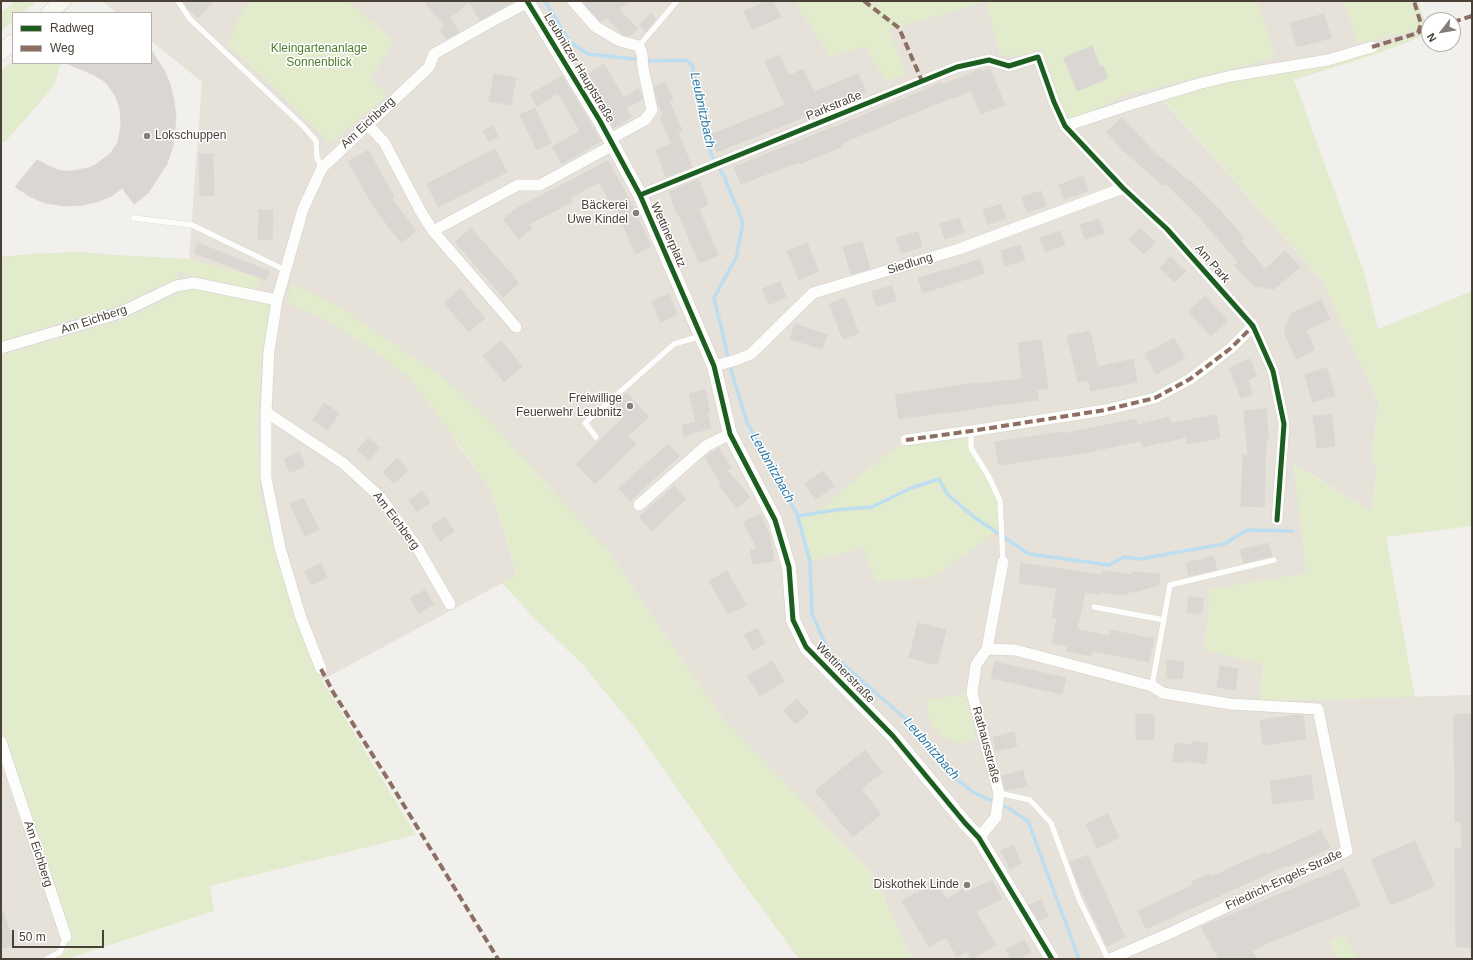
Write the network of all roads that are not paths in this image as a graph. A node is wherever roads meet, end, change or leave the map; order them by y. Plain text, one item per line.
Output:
1 (63, 1) edge
2 (178, 1) edge
3 (573, 1) edge
4 (677, 1) edge
5 (528, 2) edge
6 (50, 12) edge
7 (12, 43) edge
8 (1372, 46) dead end
9 (640, 50) junction
10 (1, 52) edge
11 (1038, 57) joint
12 (367, 124) junction
13 (1065, 126) junction
14 (611, 142) junction
15 (322, 168) junction
16 (1123, 188) junction
17 (640, 195) junction
18 (132, 218) dead end
19 (433, 231) junction
20 (285, 270) junction
21 (277, 300) junction
22 (1253, 326) junction
23 (516, 328) dead end
24 (701, 336) junction
25 (1, 348) edge
26 (718, 365) junction
27 (266, 412) junction
28 (971, 431) junction
29 (730, 434) junction
30 (596, 437) dead end
31 (906, 440) dead end
32 (639, 506) dead end
33 (1277, 520) dead end
34 (1274, 560) dead end
35 (1003, 562) joint
36 (450, 604) dead end
37 (1094, 607) dead end
38 (1164, 620) junction
39 (986, 649) junction
40 (321, 669) dead end
41 (1152, 686) junction
42 (1, 742) edge
43 (999, 795) junction
44 (980, 838) junction
45 (66, 937) joint
46 (47, 959) edge
47 (1052, 959) edge
48 (1109, 959) edge

1 - 6 main road
2 - 15 lane
3 - 9 street
4 - 9 lane
5 - 12 street, Am Eichberg
5 - 14 street, Leubnitzer Hauptstraße
7 - 10 main road
8 - 13 street
9 - 14 street
11 - 13 street, Am Park
11 - 17 street, Parkstraße
12 - 15 street, Am Eichberg
12 - 19 street
13 - 16 street, Am Park
14 - 17 street, Wettinerplatz
14 - 19 street
15 - 20 street, Am Eichberg
16 - 22 street, Am Park
16 - 26 street, Siedlung
17 - 24 street, Wettinerplatz
18 - 20 lane
19 - 23 street
20 - 21 street, Am Eichberg
21 - 25 street, Am Eichberg
21 - 27 street, Am Eichberg
22 - 28 street
22 - 33 street, Am Park
24 - 26 street, Wettinerstraße
24 - 30 lane
26 - 29 street, Wettinerstraße
27 - 36 street, Am Eichberg
27 - 40 street, Am Eichberg
28 - 31 street
28 - 35 lane
29 - 32 street
29 - 44 street, Wettinerstraße
34 - 38 lane
35 - 39 street, Rathausstraße
37 - 38 lane
38 - 41 lane
39 - 41 street
39 - 43 street, Rathausstraße
41 - 48 street, Friedrich-Engels-Straße
42 - 45 street, Am Eichberg
43 - 44 street, Rathausstraße
43 - 48 lane, Friedrich-Engels-Straße
44 - 47 street, Wettinerstraße
45 - 46 lane, Am Eichberg

